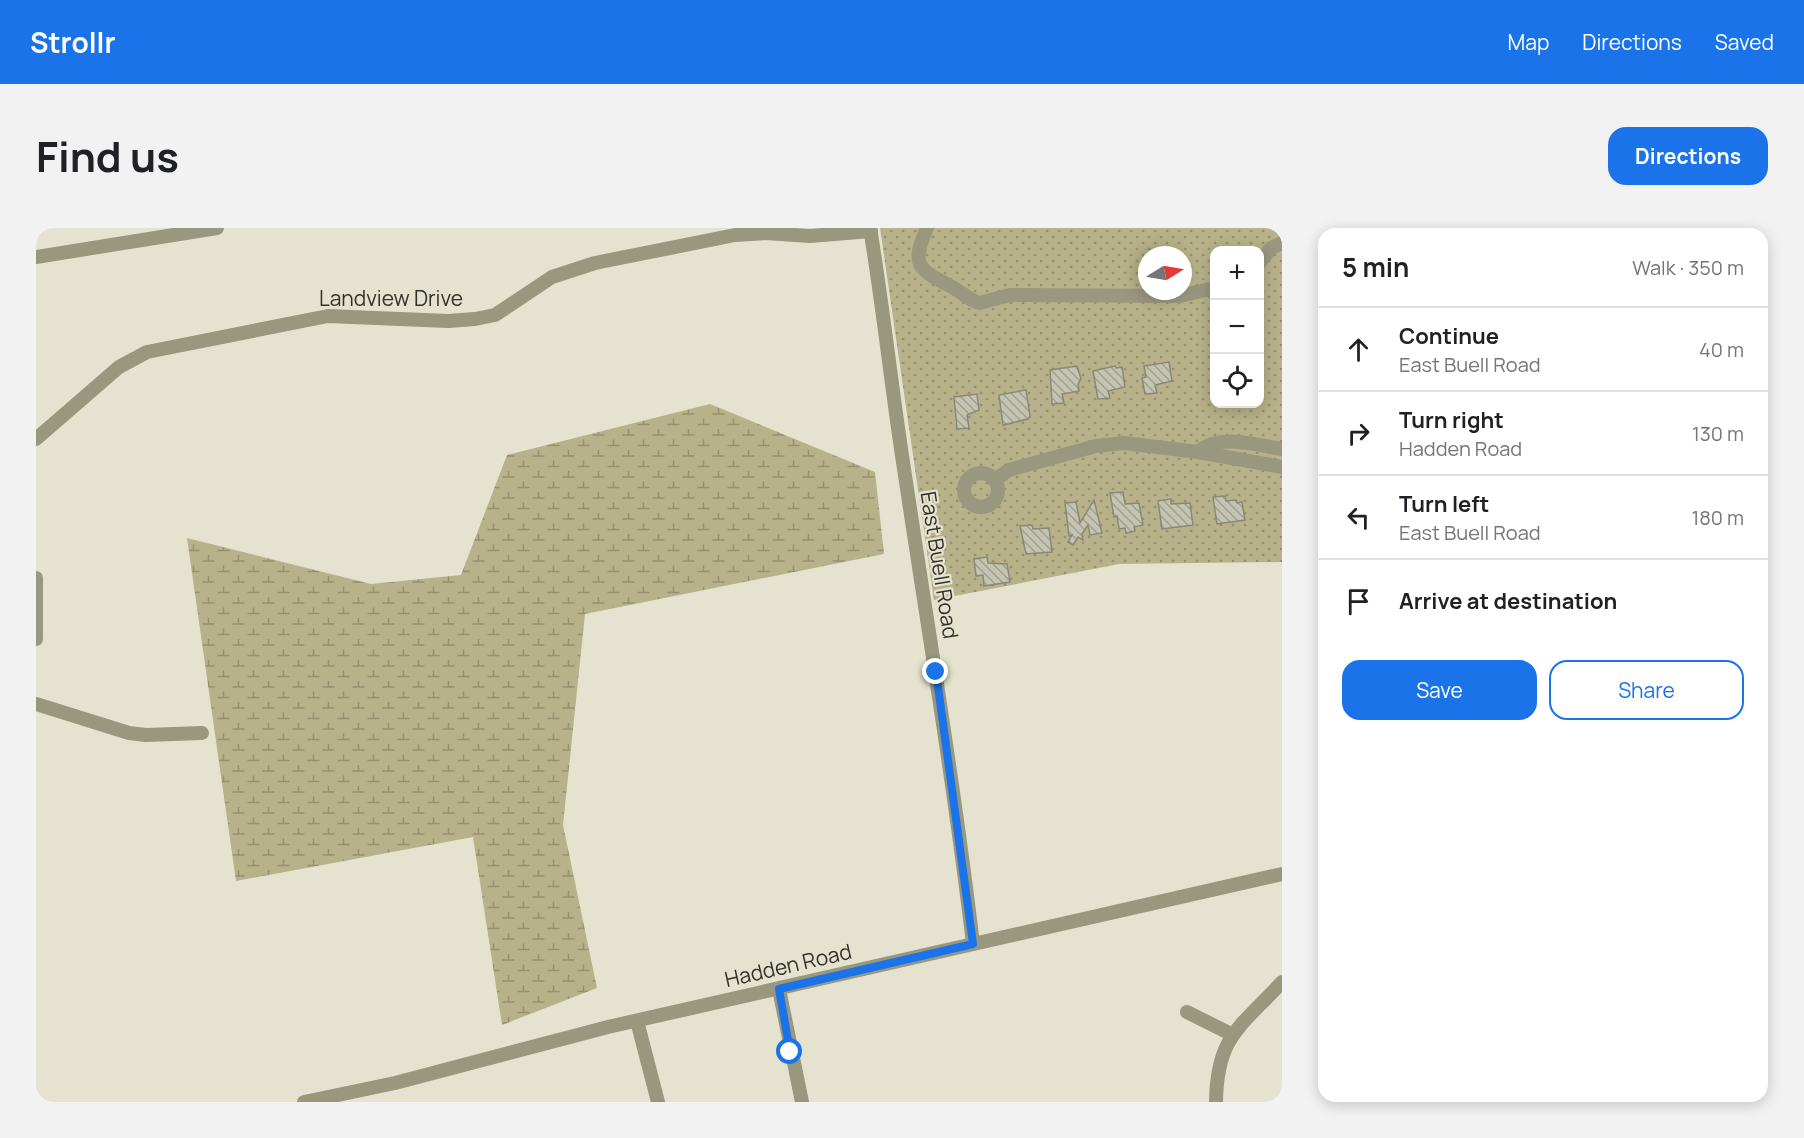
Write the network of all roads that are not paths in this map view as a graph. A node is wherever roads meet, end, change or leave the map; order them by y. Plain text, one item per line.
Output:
1 (217, 228) edge
2 (927, 228) edge
3 (870, 230) edge
4 (1282, 243) edge
5 (36, 257) edge
6 (1264, 257) edge
7 (1210, 289) edge
8 (36, 439) edge
9 (1282, 449) edge
10 (1198, 452) junction
11 (1282, 467) edge
12 (996, 479) dead end
13 (36, 579) edge
14 (36, 639) edge
15 (36, 704) edge
16 (202, 733) dead end
17 (1282, 874) edge
18 (973, 944) junction
19 (1282, 982) edge
20 (779, 989) junction
21 (1187, 1012) dead end
22 (637, 1021) junction
23 (1231, 1034) junction
24 (304, 1102) edge
25 (658, 1102) edge
26 (802, 1102) edge
27 (1215, 1102) edge

1 - 5 street
2 - 7 street
3 - 8 street, Landview Drive
3 - 18 street, East Buell Road
4 - 6 street
9 - 10 street
10 - 11 street
10 - 12 street
13 - 14 street
15 - 16 street
17 - 18 street, Hadden Road
18 - 20 street, Hadden Road
19 - 23 street
20 - 22 street, Hadden Road
20 - 26 street
21 - 23 street
22 - 24 street, Hadden Road
22 - 25 street
23 - 27 street

